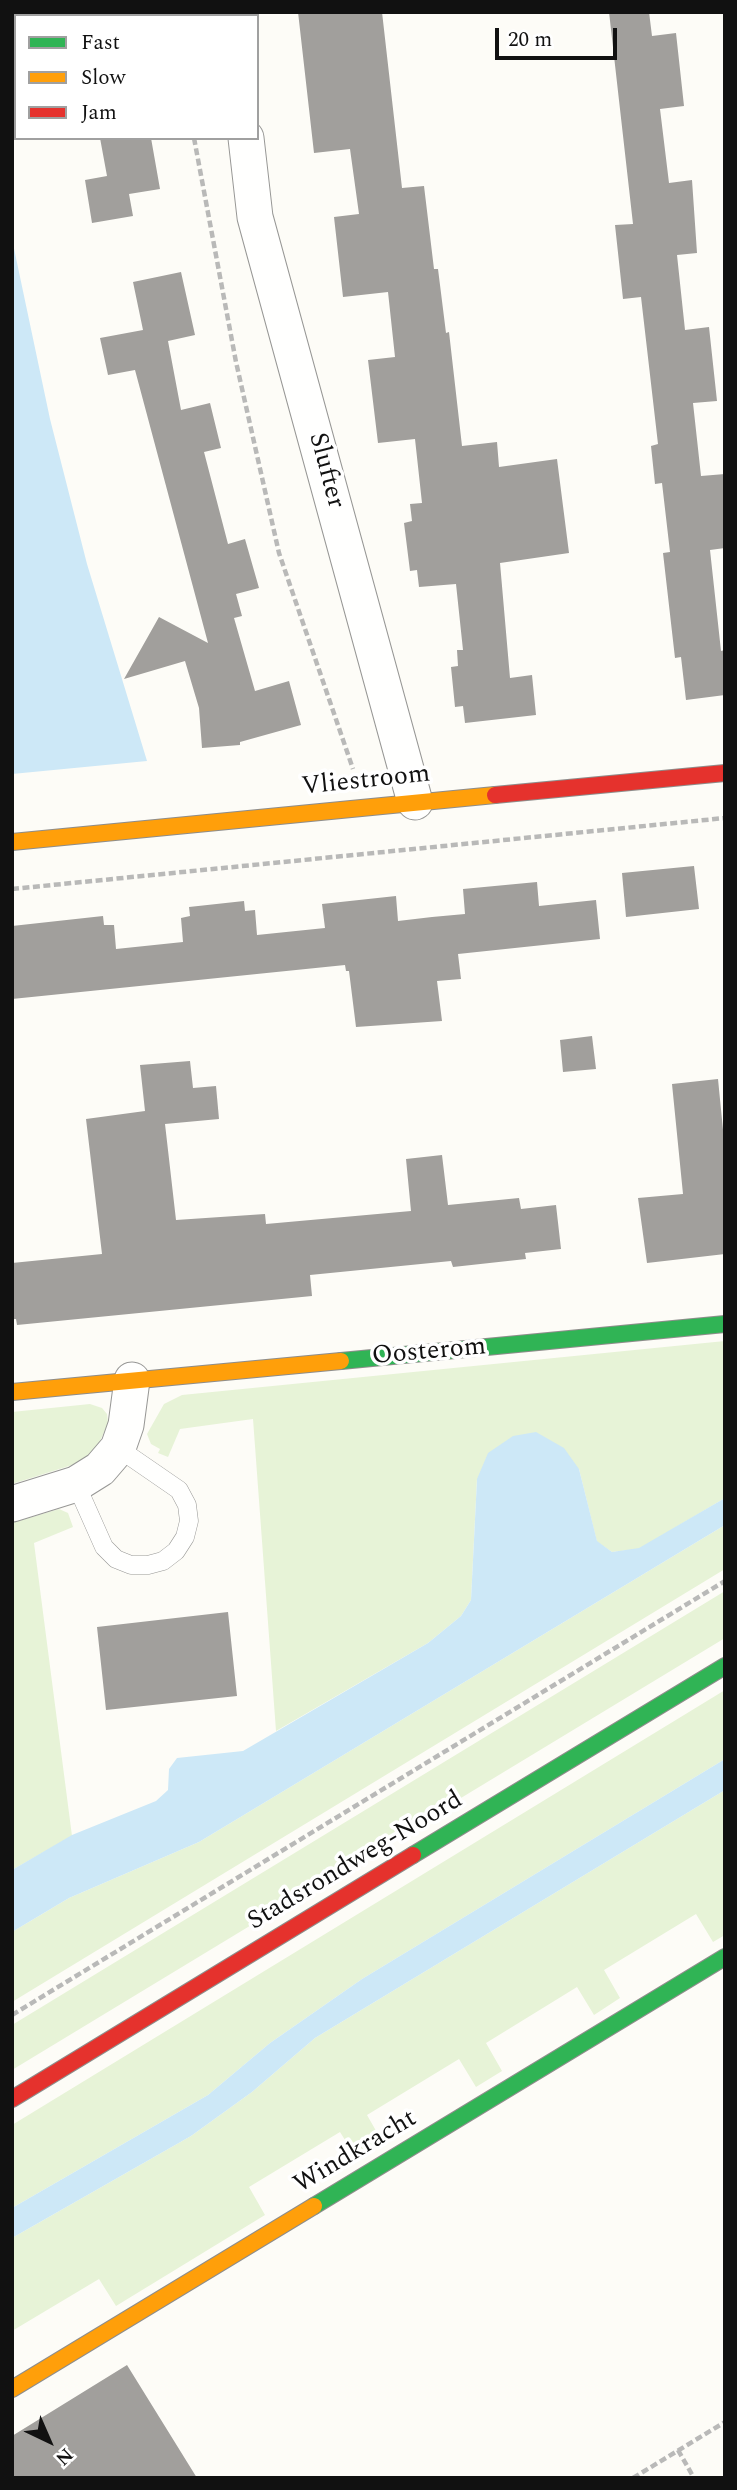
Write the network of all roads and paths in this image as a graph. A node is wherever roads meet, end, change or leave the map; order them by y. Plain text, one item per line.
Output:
1 (194, 140) edge
2 (246, 140) edge
3 (725, 773) edge
4 (415, 802) junction
5 (366, 807) junction
6 (725, 818) edge
7 (12, 842) edge
8 (12, 889) edge
9 (725, 1324) edge
10 (132, 1380) junction
11 (12, 1392) edge
12 (118, 1448) junction
13 (76, 1484) junction
14 (12, 1504) edge
15 (725, 1581) edge
16 (725, 1666) edge
17 (725, 1957) edge
18 (12, 2015) edge
19 (12, 2099) edge
20 (12, 2389) edge
21 (725, 2422) edge
22 (678, 2450) junction
23 (632, 2478) edge
24 (694, 2478) edge

1 - 5 path
2 - 4 street, Slufter
3 - 4 street, Vliestroom
4 - 5 street, Vliestroom
5 - 7 street, Vliestroom
6 - 8 path
9 - 10 street, Oosterom
10 - 11 street, Oosterom
10 - 12 street
12 - 13 street
12 - 13 lane
13 - 14 street
15 - 18 path
16 - 19 street, Stadsrondweg-Noord
17 - 20 street, Windkracht
21 - 22 path
22 - 23 path
22 - 24 path

